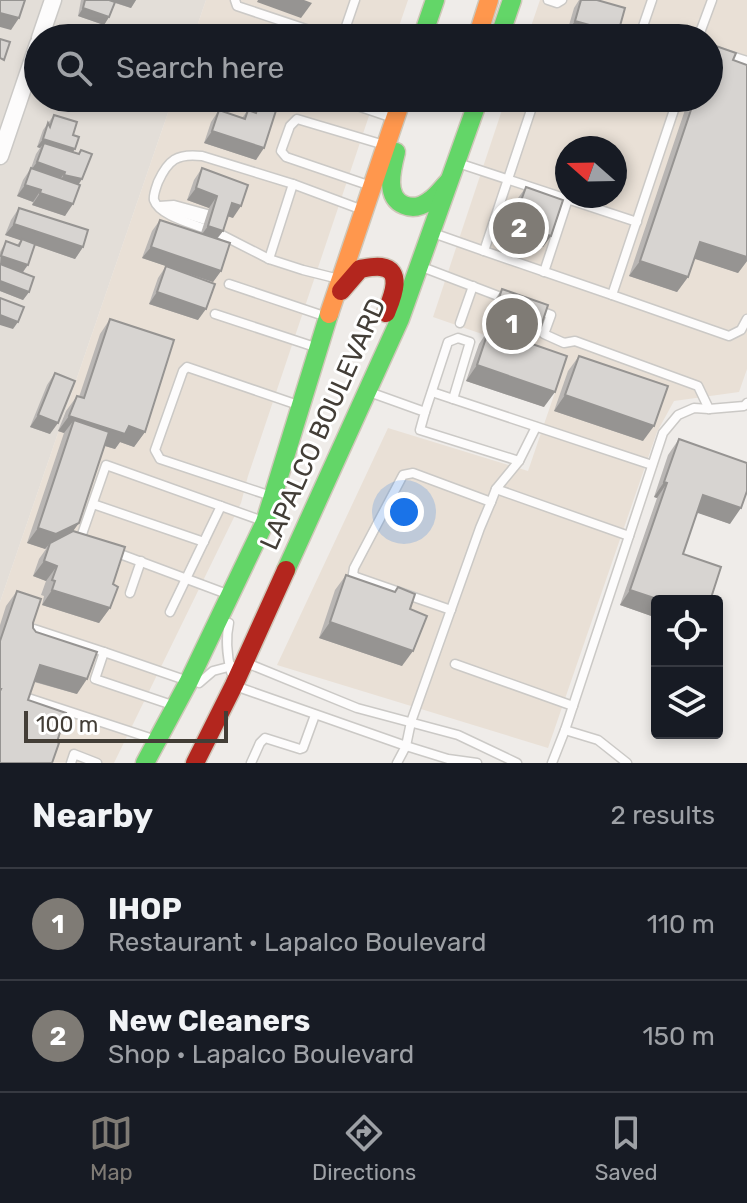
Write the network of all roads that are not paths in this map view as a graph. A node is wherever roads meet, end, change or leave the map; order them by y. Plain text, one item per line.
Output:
1 (53, 0) edge
2 (235, 0) edge
3 (355, 0) edge
4 (435, 0) edge
5 (481, 0) edge
6 (489, 0) edge
7 (512, 0) edge
8 (548, 0) edge
9 (562, 0) edge
10 (652, 0) edge
11 (712, 0) edge
12 (45, 24) edge
13 (291, 24) edge
14 (347, 24) edge
15 (427, 24) edge
16 (480, 24) edge
17 (482, 24) edge
18 (504, 24) edge
19 (644, 24) edge
20 (703, 24) edge
21 (723, 53) edge
22 (747, 61) edge
23 (24, 85) edge
24 (375, 112) edge
25 (397, 112) edge
26 (406, 112) edge
27 (461, 112) edge
28 (474, 112) edge
29 (530, 112) edge
30 (673, 112) edge
31 (395, 119) junction
32 (386, 145) junction
33 (0, 156) edge
34 (457, 162) junction
35 (508, 180) junction
36 (295, 185) junction
37 (372, 186) junction
38 (555, 195) edge
39 (158, 206) junction
40 (565, 208) edge
41 (595, 208) edge
42 (364, 210) junction
43 (637, 222) junction
44 (204, 224) junction
45 (220, 232) edge
46 (432, 233) junction
47 (232, 240) junction
48 (218, 248) edge
49 (484, 251) junction
50 (269, 259) junction
51 (420, 266) junction
52 (544, 272) junction
53 (341, 279) junction
54 (229, 284) dead end
55 (473, 286) junction
56 (612, 295) junction
57 (334, 299) junction
58 (512, 301) edge
59 (525, 306) edge
60 (215, 314) dead end
61 (329, 317) junction
62 (747, 319) edge
63 (460, 323) dead end
64 (320, 349) junction
65 (367, 391) junction
66 (432, 392) junction
67 (453, 399) junction
68 (747, 403) edge
69 (302, 406) junction
70 (709, 409) junction
71 (425, 412) junction
72 (356, 416) junction
73 (536, 427) junction
74 (519, 461) junction
75 (652, 465) junction
76 (496, 489) junction
77 (274, 496) junction
78 (491, 502) junction
79 (93, 504) junction
80 (221, 506) junction
81 (265, 522) junction
82 (629, 536) junction
83 (204, 542) junction
84 (141, 561) junction
85 (187, 577) junction
86 (130, 593) dead end
87 (237, 593) junction
88 (451, 610) junction
89 (170, 612) dead end
90 (233, 615) dead end
91 (34, 629) edge
92 (104, 652) junction
93 (236, 664) junction
94 (455, 664) dead end
95 (189, 681) junction
96 (234, 685) junction
97 (28, 698) edge
98 (573, 706) junction
99 (171, 714) junction
100 (315, 715) junction
101 (411, 722) junction
102 (565, 730) junction
103 (156, 741) junction
104 (406, 746) junction
105 (71, 763) edge
106 (97, 763) edge
107 (145, 763) edge
108 (195, 763) edge
109 (251, 763) edge
110 (397, 763) edge
111 (477, 763) edge
112 (517, 763) edge
113 (552, 763) edge
114 (627, 763) edge

1 - 12 street
2 - 13 lane
3 - 14 lane
4 - 15 main road
5 - 16 main road
6 - 17 main road
7 - 18 main road
8 - 9 lane
10 - 19 lane
11 - 20 lane
21 - 22 lane
23 - 33 street
24 - 31 lane
25 - 31 main road, LAPALCO BOULEVARD
26 - 34 main road
27 - 34 main road
28 - 34 main road, LAPALCO BOULEVARD
29 - 35 lane
30 - 43 lane
31 - 32 main road, LAPALCO BOULEVARD
32 - 37 main road, LAPALCO BOULEVARD
32 - 37 lane
34 - 35 lane
34 - 46 main road, LAPALCO BOULEVARD
35 - 38 lane
35 - 49 lane
36 - 39 lane
36 - 42 lane
36 - 50 lane
37 - 42 main road, LAPALCO BOULEVARD
39 - 44 lane
39 - 44 lane
39 - 44 lane
40 - 52 lane
41 - 43 lane
42 - 53 main road, LAPALCO BOULEVARD
43 - 56 lane
45 - 47 lane
46 - 49 lane
46 - 51 main road, LAPALCO BOULEVARD
47 - 48 lane
47 - 50 lane
49 - 52 lane
50 - 53 lane
51 - 55 lane
51 - 65 main road, LAPALCO BOULEVARD
52 - 56 lane
53 - 57 main road, LAPALCO BOULEVARD
54 - 61 lane
55 - 58 lane
55 - 63 lane
56 - 62 lane
57 - 61 main road, LAPALCO BOULEVARD
57 - 72 main road
59 - 70 lane
60 - 64 lane
61 - 64 main road, LAPALCO BOULEVARD
64 - 69 main road, LAPALCO BOULEVARD
65 - 71 lane
65 - 72 main road, LAPALCO BOULEVARD
66 - 67 lane
66 - 67 lane
66 - 71 lane
67 - 73 lane
68 - 70 lane
69 - 77 main road, LAPALCO BOULEVARD
69 - 77 lane
70 - 75 lane
71 - 74 lane
72 - 93 main road, LAPALCO BOULEVARD
73 - 74 lane
73 - 75 lane
74 - 76 lane
75 - 82 lane
76 - 78 lane
76 - 82 lane
77 - 81 main road, LAPALCO BOULEVARD
77 - 87 lane
78 - 88 lane
78 - 88 lane
79 - 80 lane
79 - 83 lane
79 - 84 lane
80 - 81 lane
80 - 83 lane
81 - 87 main road, LAPALCO BOULEVARD
82 - 98 lane
83 - 85 lane
84 - 85 lane
84 - 86 lane
85 - 87 lane
85 - 89 lane
87 - 95 main road, LAPALCO BOULEVARD
88 - 101 lane
90 - 93 lane
91 - 92 lane
92 - 95 lane
92 - 99 lane
93 - 96 main road, LAPALCO BOULEVARD
93 - 99 lane
93 - 101 lane
94 - 98 lane
95 - 99 main road, LAPALCO BOULEVARD
96 - 100 lane
96 - 108 main road, LAPALCO BOULEVARD
97 - 103 lane
98 - 102 lane
99 - 103 main road, LAPALCO BOULEVARD
100 - 104 lane
100 - 109 lane
101 - 104 lane
101 - 112 lane
102 - 113 lane
102 - 114 lane
103 - 107 main road, LAPALCO BOULEVARD
104 - 110 lane
104 - 111 lane
105 - 106 lane

